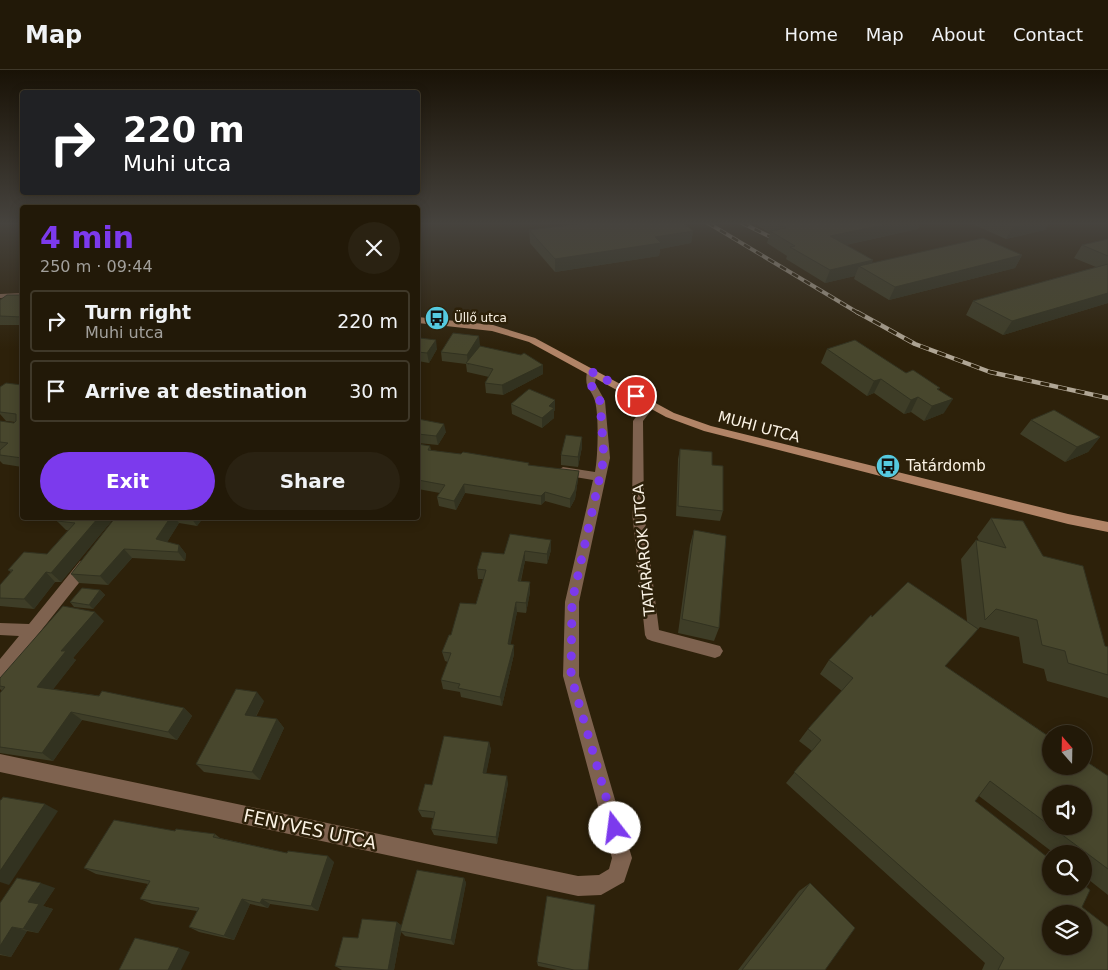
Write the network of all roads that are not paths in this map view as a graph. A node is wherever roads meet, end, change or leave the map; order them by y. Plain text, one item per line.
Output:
1 (20, 295) edge
2 (0, 296) edge
3 (420, 320) edge
4 (592, 372) junction
5 (651, 404) junction
6 (552, 469) edge
7 (600, 477) junction
8 (1108, 527) edge
9 (92, 555) edge
10 (0, 628) edge
11 (33, 630) junction
12 (715, 651) dead end
13 (0, 671) edge
14 (0, 763) edge

1 - 2 street
3 - 4 main road, MUHI UTCA
4 - 5 main road, MUHI UTCA
4 - 7 street
5 - 8 main road, MUHI UTCA
5 - 12 street, TATÁRÁROK UTCA
6 - 7 street
7 - 14 street, FENYVES UTCA
9 - 11 street
10 - 11 street
11 - 13 street

